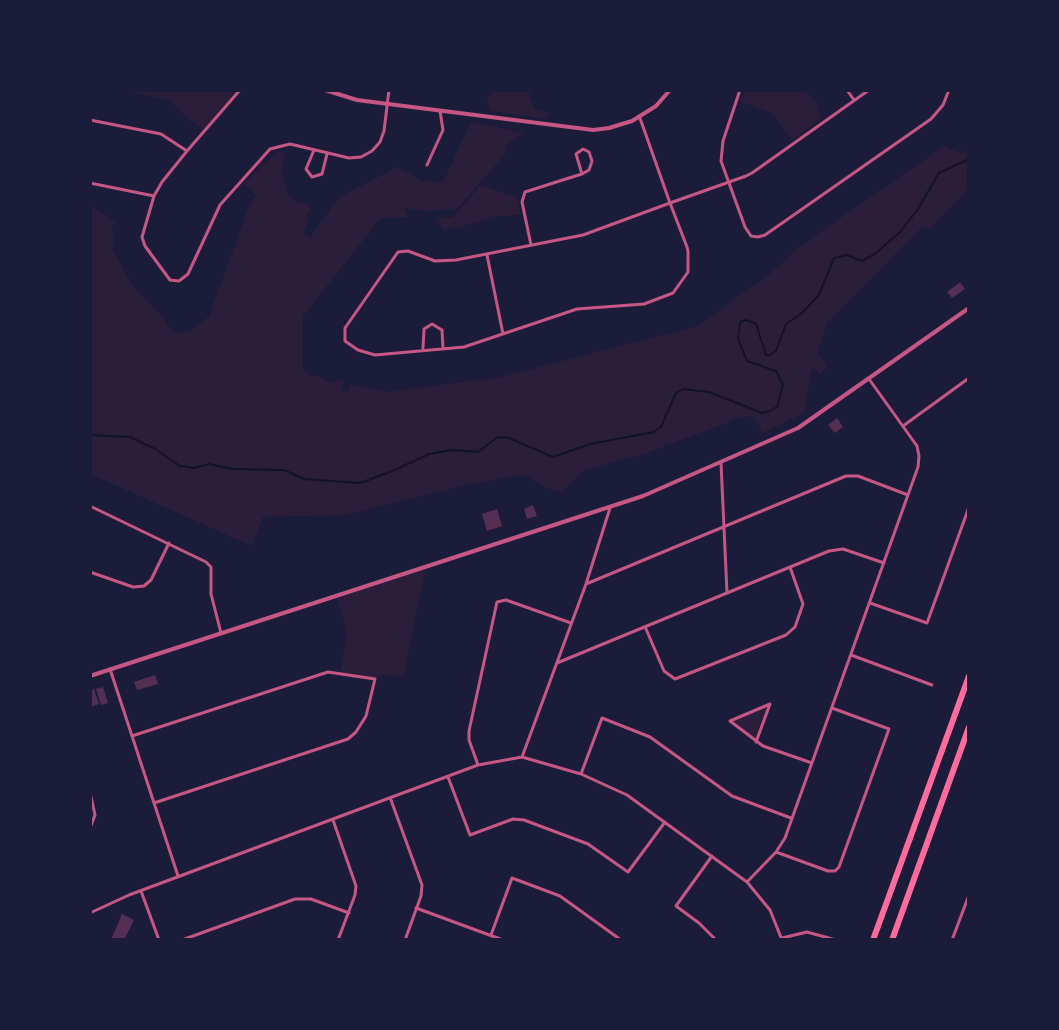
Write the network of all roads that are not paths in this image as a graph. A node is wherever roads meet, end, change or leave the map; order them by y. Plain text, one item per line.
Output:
1 (240, 90) edge
2 (325, 90) edge
3 (389, 90) edge
4 (578, 90) edge
5 (603, 90) edge
6 (670, 90) edge
7 (740, 90) edge
8 (847, 90) edge
9 (869, 90) edge
10 (949, 90) edge
11 (854, 100) junction
12 (387, 104) junction
13 (440, 111) junction
14 (639, 116) junction
15 (90, 120) edge
16 (314, 150) junction
17 (187, 151) junction
18 (327, 154) junction
19 (427, 165) dead end
20 (582, 174) junction
21 (728, 182) junction
22 (90, 183) edge
23 (154, 196) junction
24 (670, 203) junction
25 (531, 245) junction
26 (487, 255) junction
27 (969, 308) edge
28 (504, 335) junction
29 (443, 348) junction
30 (423, 350) junction
31 (969, 378) edge
32 (869, 379) junction
33 (903, 426) junction
34 (721, 463) junction
35 (908, 495) junction
36 (90, 506) edge
37 (969, 507) edge
38 (610, 508) junction
39 (723, 526) junction
40 (169, 543) junction
41 (884, 563) junction
42 (790, 567) junction
43 (90, 572) edge
44 (586, 584) junction
45 (727, 593) junction
46 (869, 603) junction
47 (571, 623) junction
48 (646, 627) junction
49 (221, 633) junction
50 (851, 655) junction
51 (557, 663) junction
52 (110, 669) junction
53 (90, 676) edge
54 (969, 676) edge
55 (932, 685) dead end
56 (832, 708) junction
57 (969, 727) edge
58 (132, 736) junction
59 (756, 742) junction
60 (522, 757) junction
61 (812, 763) junction
62 (478, 765) junction
63 (581, 774) junction
64 (448, 777) junction
65 (90, 792) edge
66 (390, 799) junction
67 (154, 803) junction
68 (792, 819) junction
69 (333, 820) junction
70 (665, 822) junction
71 (90, 828) edge
72 (776, 852) junction
73 (712, 856) junction
74 (178, 876) junction
75 (747, 882) junction
76 (141, 891) junction
77 (969, 895) edge
78 (416, 908) junction
79 (90, 913) edge
80 (349, 913) junction
81 (962, 914) junction
82 (969, 917) edge
83 (491, 935) junction
84 (782, 939) edge
85 (159, 940) edge
86 (182, 940) edge
87 (338, 940) edge
88 (405, 940) edge
89 (503, 940) edge
90 (621, 940) edge
91 (716, 940) edge
92 (836, 940) edge
93 (873, 940) edge
94 (892, 940) edge
95 (952, 940) edge

1 - 17 street
2 - 12 street
3 - 12 street
4 - 5 street
6 - 14 street
7 - 21 street
8 - 11 street
9 - 11 street
10 - 21 street
11 - 21 street
12 - 13 street
12 - 18 street
13 - 14 street
13 - 19 street
14 - 24 street
15 - 17 street
16 - 18 street
16 - 18 street
16 - 23 street
17 - 23 street
20 - 20 street
20 - 25 street
21 - 24 street
22 - 23 street
24 - 25 street
24 - 28 street
25 - 26 street
26 - 28 street
26 - 30 street
27 - 32 street
28 - 29 street
29 - 30 street
29 - 30 street
31 - 33 street
32 - 33 street
32 - 34 street
33 - 35 street
34 - 38 street
34 - 39 street
35 - 39 street
35 - 41 street
36 - 40 street
37 - 46 street
38 - 44 street
38 - 49 street
39 - 44 street
39 - 45 street
40 - 43 street
40 - 49 street
41 - 42 street
41 - 46 street
42 - 45 street
42 - 48 street
44 - 47 street
45 - 48 street
46 - 50 street
47 - 51 street
47 - 62 street
48 - 51 street
49 - 52 street
50 - 55 street
50 - 56 street
51 - 60 street
52 - 53 street
52 - 58 street
54 - 93 highway
56 - 61 street
56 - 72 street
57 - 94 highway
58 - 67 street
58 - 67 street
59 - 59 street
59 - 61 street
60 - 62 street
60 - 63 street
61 - 68 street
62 - 64 street
63 - 68 street
63 - 70 street
64 - 66 street
64 - 70 street
65 - 71 street
66 - 69 street
66 - 78 street
67 - 74 street
68 - 72 street
69 - 74 street
69 - 80 street
70 - 73 street
72 - 75 street
73 - 75 street
73 - 91 street
74 - 76 street
75 - 84 street
76 - 79 street
76 - 85 street
77 - 81 street
78 - 83 street
78 - 88 street
80 - 86 street
80 - 87 street
81 - 82 street
81 - 95 street
83 - 89 street
83 - 90 street
84 - 92 street

